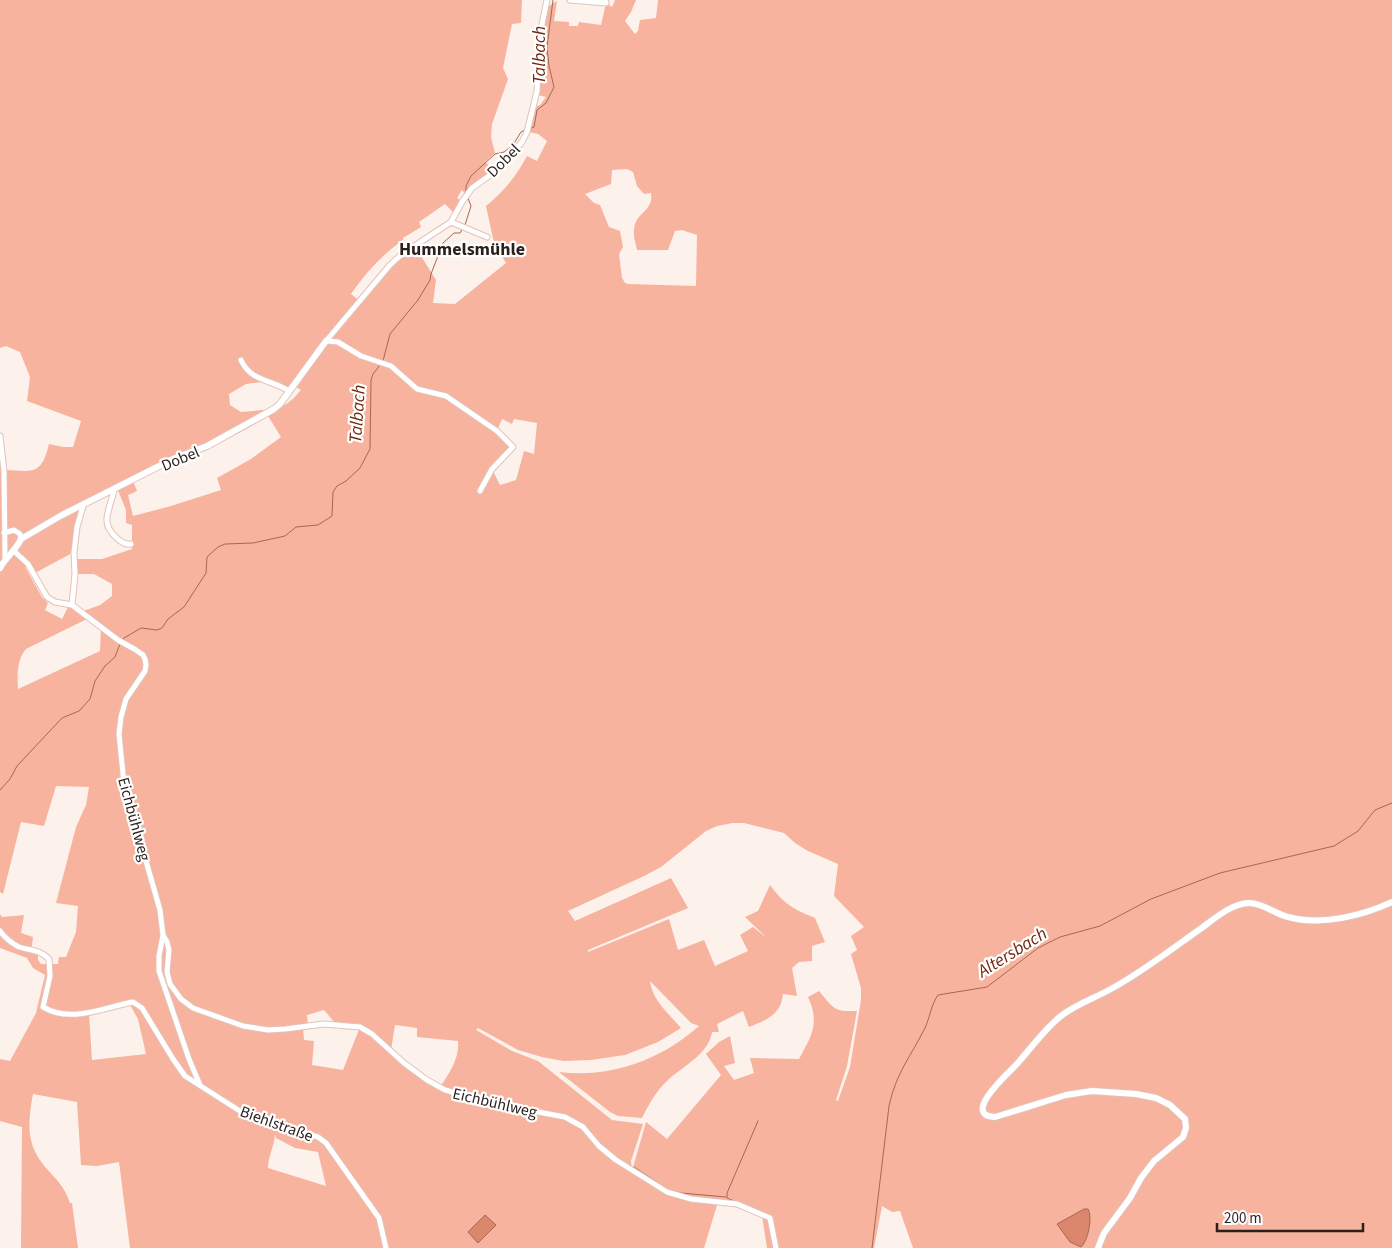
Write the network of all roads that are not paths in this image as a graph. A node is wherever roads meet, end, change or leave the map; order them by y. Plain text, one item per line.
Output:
1 (547, 0) edge
2 (552, 0) edge
3 (570, 0) edge
4 (605, 0) edge
5 (452, 222) junction
6 (487, 236) dead end
7 (337, 330) junction
8 (326, 341) junction
9 (338, 342) junction
10 (241, 360) dead end
11 (289, 391) junction
12 (0, 436) edge
13 (114, 489) junction
14 (480, 491) dead end
15 (83, 506) junction
16 (4, 533) junction
17 (21, 539) junction
18 (131, 544) dead end
19 (13, 550) junction
20 (5, 558) junction
21 (0, 568) edge
22 (72, 605) junction
23 (1392, 902) edge
24 (0, 931) edge
25 (163, 936) junction
26 (160, 950) junction
27 (169, 950) junction
28 (200, 1086) junction
29 (386, 1248) edge
30 (776, 1248) edge
31 (1098, 1248) edge

1 - 2 street, Dobel
1 - 5 street, Dobel
3 - 4 street
5 - 6 street
5 - 7 street, Dobel
7 - 8 street, Dobel
7 - 9 street
8 - 9 street
8 - 11 street, Dobel
9 - 14 street
10 - 11 street
11 - 13 street, Dobel
12 - 16 street
13 - 15 street, Dobel
13 - 18 street
15 - 17 street, Dobel
15 - 22 street
16 - 17 street
16 - 20 street
17 - 19 street, Dobel
19 - 20 street, Dobel
19 - 22 street, Eichbühlweg
20 - 21 street, Dobel
22 - 25 street, Eichbühlweg
23 - 31 street
24 - 28 street, Biehlstraße
25 - 26 street
25 - 27 street, Eichbühlweg
26 - 27 street
26 - 28 street
27 - 30 street, Eichbühlweg
28 - 29 street, Biehlstraße

